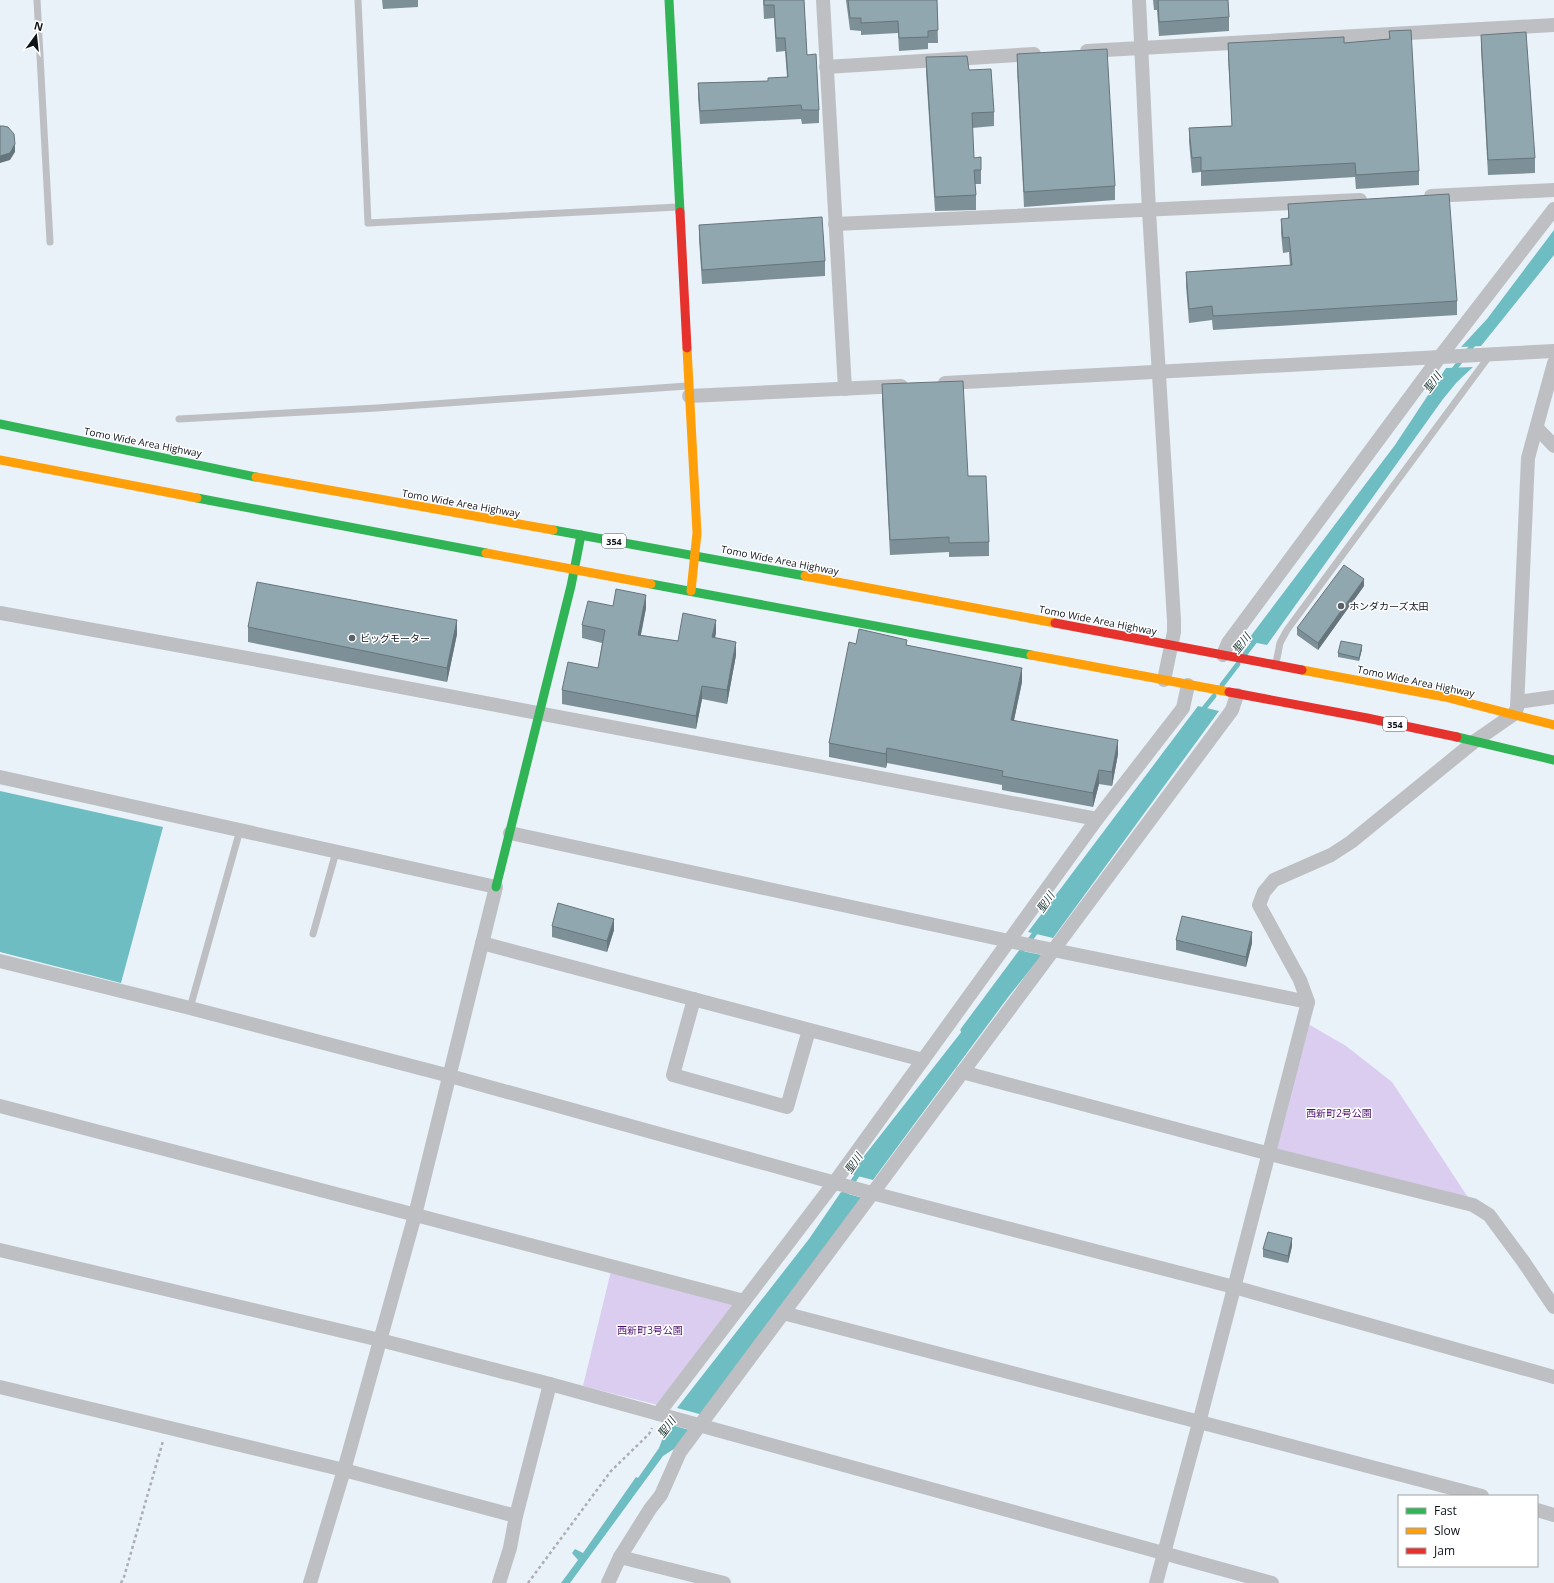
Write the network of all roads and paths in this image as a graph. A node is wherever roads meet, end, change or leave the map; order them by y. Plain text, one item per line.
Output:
1 (37, 0) edge
2 (358, 0) edge
3 (669, 0) edge
4 (823, 0) edge
5 (1139, 0) edge
6 (1554, 25) edge
7 (1142, 48) junction
8 (1071, 52) edge
9 (1047, 54) edge
10 (826, 66) junction
11 (1554, 190) edge
12 (1419, 197) edge
13 (1372, 199) edge
14 (681, 207) junction
15 (1554, 209) edge
16 (1150, 211) junction
17 (835, 224) junction
18 (50, 242) dead end
19 (1554, 351) edge
20 (1485, 353) junction
21 (1446, 357) junction
22 (1554, 363) edge
23 (1160, 372) junction
24 (932, 384) edge
25 (916, 385) edge
26 (845, 389) junction
27 (689, 391) junction
28 (179, 419) dead end
29 (0, 424) edge
30 (1537, 428) junction
31 (1554, 446) edge
32 (0, 460) edge
33 (581, 535) junction
34 (696, 555) junction
35 (574, 570) junction
36 (691, 591) junction
37 (0, 613) edge
38 (1171, 646) junction
39 (1226, 656) junction
40 (1275, 665) junction
41 (1164, 680) junction
42 (1188, 685) junction
43 (1236, 694) junction
44 (1554, 697) edge
45 (1516, 708) junction
46 (539, 713) junction
47 (1554, 725) edge
48 (1475, 741) junction
49 (1554, 760) edge
50 (0, 777) edge
51 (1097, 819) junction
52 (240, 830) junction
53 (510, 833) junction
54 (336, 852) junction
55 (496, 887) junction
56 (313, 934) dead end
57 (1013, 941) junction
58 (482, 943) junction
59 (1049, 949) junction
60 (0, 961) edge
61 (694, 999) junction
62 (1308, 1002) junction
63 (190, 1008) junction
64 (809, 1030) junction
65 (923, 1060) junction
66 (962, 1072) junction
67 (450, 1076) junction
68 (0, 1106) edge
69 (1270, 1154) junction
70 (836, 1183) junction
71 (870, 1193) junction
72 (415, 1215) junction
73 (0, 1250) edge
74 (1234, 1287) junction
75 (744, 1301) junction
76 (1554, 1307) edge
77 (783, 1313) junction
78 (380, 1340) junction
79 (1554, 1377) edge
80 (550, 1384) junction
81 (0, 1387) edge
82 (658, 1414) junction
83 (1199, 1423) junction
84 (698, 1425) junction
85 (167, 1427) junction
86 (344, 1470) junction
87 (1478, 1495) edge
88 (1538, 1510) edge
89 (1554, 1514) edge
90 (516, 1516) junction
91 (1164, 1552) junction
92 (620, 1557) junction
93 (121, 1583) edge
94 (310, 1583) edge
95 (499, 1583) edge
96 (528, 1583) edge
97 (608, 1583) edge
98 (724, 1583) edge
99 (1156, 1583) edge
100 (1272, 1583) edge

1 - 18 lane
2 - 14 lane
3 - 14 main road
4 - 10 street
5 - 7 street
6 - 7 street
7 - 8 street
7 - 16 street
9 - 10 street
10 - 17 street
11 - 12 street
13 - 16 street
14 - 27 main road
15 - 21 street
16 - 17 street
16 - 23 street
17 - 26 street
19 - 20 street
20 - 21 street
20 - 40 lane
21 - 23 street
21 - 39 street
22 - 30 street
23 - 24 street
23 - 38 street
25 - 26 street
26 - 27 street
27 - 28 lane
27 - 34 main road
29 - 33 main road, Tomo Wide Area Highway / 354
30 - 31 street
30 - 45 street
32 - 35 main road, 354
33 - 34 main road, Tomo Wide Area Highway / 354
33 - 35 main road
34 - 36 main road
34 - 38 main road, Tomo Wide Area Highway / 354
35 - 36 main road, 354
35 - 46 main road
36 - 41 main road, 354
37 - 46 street
38 - 39 main road, Tomo Wide Area Highway / 354
38 - 41 street
39 - 40 main road, Tomo Wide Area Highway / 354
40 - 45 main road, Tomo Wide Area Highway / 354
41 - 42 main road, 354
42 - 43 main road, 354
42 - 51 street
43 - 48 main road, 354
43 - 59 street
44 - 45 street
45 - 47 main road, Tomo Wide Area Highway / 354
45 - 48 street
46 - 51 street
46 - 53 main road
48 - 49 main road, 354
48 - 62 street
50 - 52 street
51 - 57 street
52 - 54 street
52 - 63 lane
53 - 55 main road
53 - 57 street
54 - 55 street
54 - 56 lane
55 - 58 street
57 - 59 street
57 - 65 street
58 - 61 street
58 - 67 street
59 - 62 street
59 - 66 street
60 - 63 street
61 - 64 street
61 - 64 street
62 - 69 street
63 - 67 street
64 - 65 street
65 - 70 street
66 - 69 street
66 - 71 street
67 - 70 street
67 - 72 street
68 - 72 street
69 - 74 street
69 - 76 street
70 - 71 street
70 - 75 street
71 - 74 street
71 - 77 street
72 - 75 street
72 - 78 street
73 - 78 street
74 - 79 street
74 - 83 street
75 - 82 street
77 - 83 street
77 - 84 street
78 - 80 street
78 - 86 street
80 - 82 street
80 - 90 street
81 - 85 street
82 - 84 street
82 - 96 path
83 - 87 street
83 - 91 street
84 - 91 street
84 - 92 street
85 - 86 street
85 - 93 path
86 - 90 street
86 - 94 street
88 - 89 street
90 - 95 street
91 - 99 street
91 - 100 street
92 - 97 street
92 - 98 street

